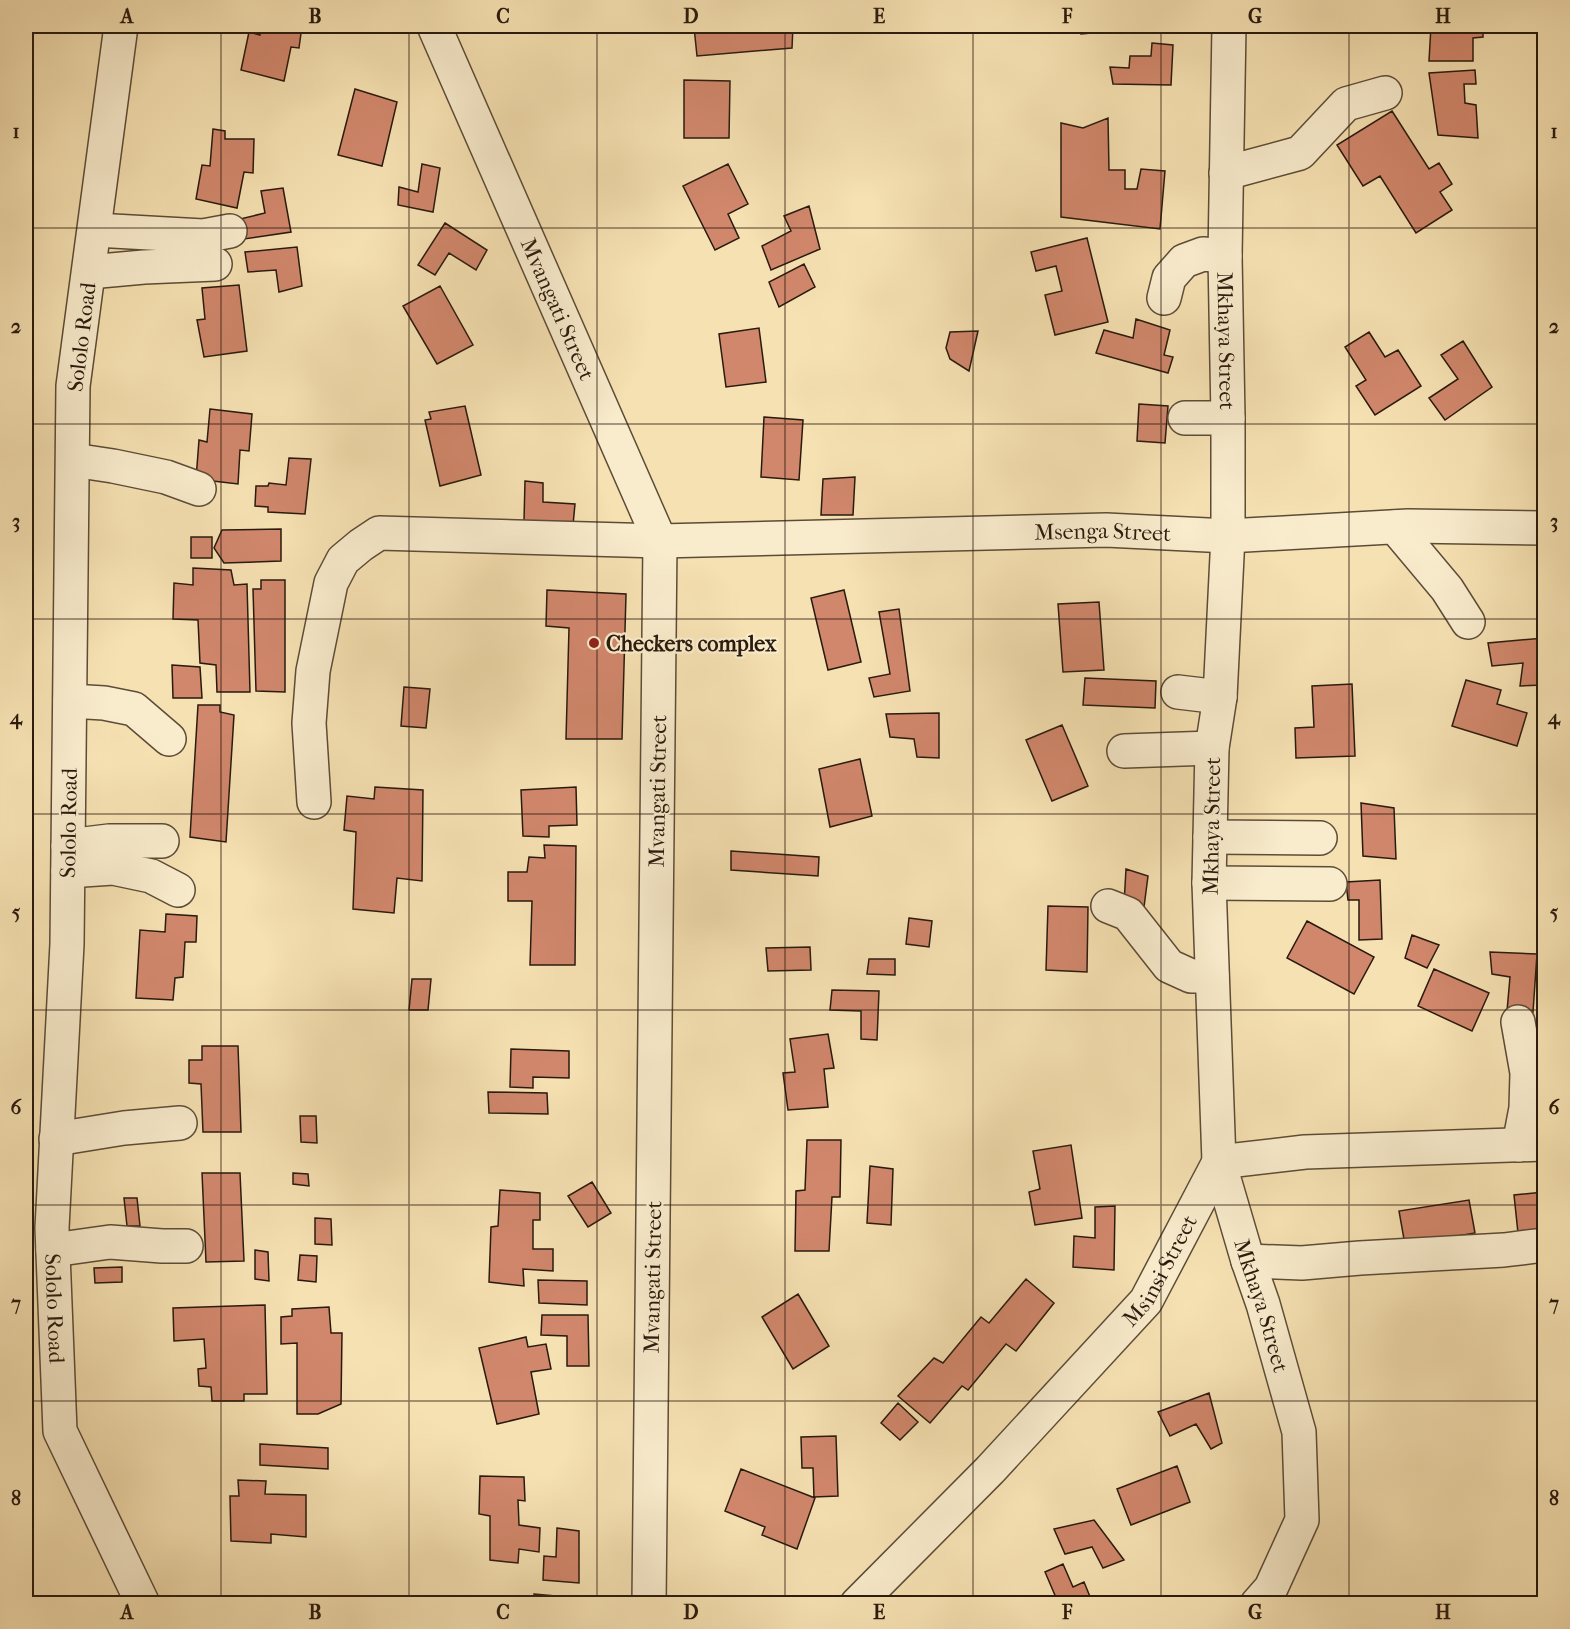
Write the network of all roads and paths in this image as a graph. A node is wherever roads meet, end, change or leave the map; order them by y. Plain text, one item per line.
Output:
1 (121, 26) edge
2 (434, 26) edge
3 (1229, 26) edge
4 (1385, 93) dead end
5 (1226, 173) junction
6 (95, 230) junction
7 (230, 231) dead end
8 (1225, 256) junction
9 (215, 264) dead end
10 (89, 272) junction
11 (1164, 298) dead end
12 (1185, 418) dead end
13 (1228, 418) junction
14 (73, 460) junction
15 (199, 489) dead end
16 (1395, 527) junction
17 (1545, 528) edge
18 (1228, 536) junction
19 (660, 541) junction
20 (1468, 622) dead end
21 (1178, 692) dead end
22 (1220, 697) junction
23 (70, 701) junction
24 (169, 739) dead end
25 (1212, 748) junction
26 (1124, 751) dead end
27 (314, 802) dead end
28 (1210, 837) junction
29 (1320, 838) dead end
30 (162, 841) dead end
31 (68, 858) junction
32 (1209, 883) junction
33 (1330, 884) dead end
34 (178, 890) dead end
35 (1108, 906) dead end
36 (1212, 976) junction
37 (1518, 1022) dead end
38 (180, 1123) dead end
39 (56, 1139) junction
40 (1532, 1144) edge
41 (1219, 1162) junction
42 (186, 1245) dead end
43 (1545, 1245) edge
44 (53, 1250) junction
45 (1248, 1261) junction
46 (143, 1604) edge
47 (649, 1604) edge
48 (857, 1604) edge
49 (1257, 1604) edge

1 - 6 street, Sololo Road
2 - 19 street, Mvangati Street
3 - 5 street, Mkhaya Street
4 - 5 street
5 - 8 street, Mkhaya Street
6 - 7 street
6 - 10 street, Sololo Road
8 - 11 street
8 - 13 street, Mkhaya Street
9 - 10 street
10 - 14 street, Sololo Road
12 - 13 street
13 - 18 street, Mkhaya Street
14 - 15 street
14 - 23 street, Sololo Road
16 - 17 street, Msenga Street
16 - 18 street, Msenga Street
16 - 20 street
18 - 19 street, Msenga Street
18 - 22 street, Mkhaya Street
19 - 27 street, Msenga Street
19 - 47 street, Mvangati Street
21 - 22 street
22 - 25 street, Mkhaya Street
23 - 24 street
23 - 31 street, Sololo Road
25 - 26 street
25 - 28 street, Mkhaya Street
28 - 29 street
28 - 32 street, Mkhaya Street
30 - 31 street
31 - 34 street
31 - 39 street, Sololo Road
32 - 33 street
32 - 36 street, Mkhaya Street
35 - 36 street
36 - 41 street, Mkhaya Street
37 - 40 street
38 - 39 street
39 - 44 street, Sololo Road
40 - 41 street
41 - 45 street, Mkhaya Street
41 - 48 street, Msinsi Street
42 - 44 street
43 - 45 street
44 - 46 street, Sololo Road
45 - 49 street, Mkhaya Street

